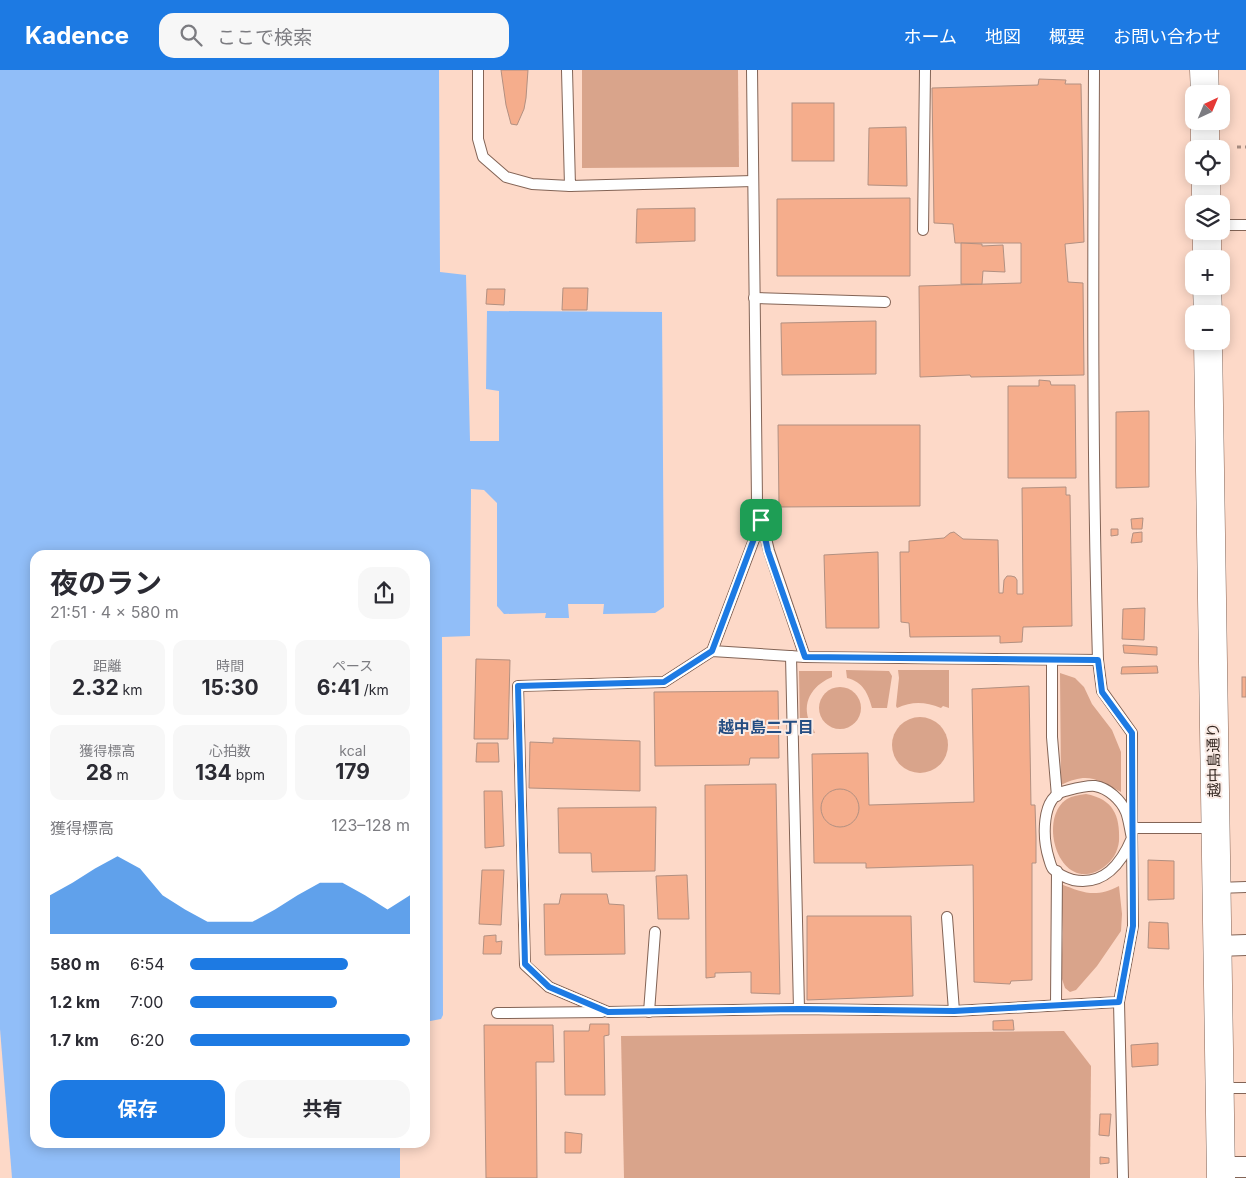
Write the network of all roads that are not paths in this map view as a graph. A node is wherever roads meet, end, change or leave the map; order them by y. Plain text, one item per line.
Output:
1 (478, 70) edge
2 (567, 70) edge
3 (752, 70) edge
4 (925, 70) edge
5 (1094, 70) edge
6 (1204, 70) edge
7 (1205, 85) edge
8 (753, 181) junction
9 (570, 186) junction
10 (1230, 225) edge
11 (1246, 225) edge
12 (923, 230) dead end
13 (754, 298) junction
14 (885, 302) dead end
15 (1208, 350) edge
16 (761, 520) junction
17 (712, 651) junction
18 (791, 656) junction
19 (805, 657) junction
20 (1052, 660) junction
21 (1098, 660) junction
22 (1057, 796) junction
23 (1215, 828) junction
24 (1132, 833) junction
25 (1057, 871) junction
26 (1246, 887) edge
27 (1216, 888) junction
28 (948, 917) dead end
29 (655, 932) dead end
30 (1246, 945) edge
31 (1218, 946) junction
32 (1119, 1002) junction
33 (1056, 1005) junction
34 (799, 1009) junction
35 (954, 1011) junction
36 (608, 1012) junction
37 (649, 1012) junction
38 (496, 1013) dead end
39 (1233, 1088) edge
40 (1230, 1171) edge
41 (1123, 1178) edge

1 - 9 lane
2 - 9 lane
3 - 8 lane
4 - 12 lane
5 - 21 lane
6 - 7 street
8 - 9 lane
8 - 13 lane
10 - 11 lane
13 - 14 lane
13 - 16 lane
15 - 23 street, 越中島通り
16 - 17 lane
16 - 19 lane
17 - 18 lane
17 - 36 lane
18 - 19 lane
18 - 34 lane
19 - 20 lane
20 - 21 lane
20 - 22 lane
21 - 24 lane
22 - 24 lane
22 - 25 lane
23 - 24 lane
23 - 27 street, 越中島通り
24 - 25 lane
24 - 32 lane
25 - 33 lane
26 - 27 lane
27 - 31 street, 越中島通り
28 - 35 lane
29 - 37 lane
30 - 31 street
31 - 39 street, 越中島通り
32 - 33 lane
32 - 41 lane
33 - 35 lane
34 - 35 lane
34 - 37 lane
36 - 37 lane
36 - 38 lane
39 - 40 street, 越中島通り

